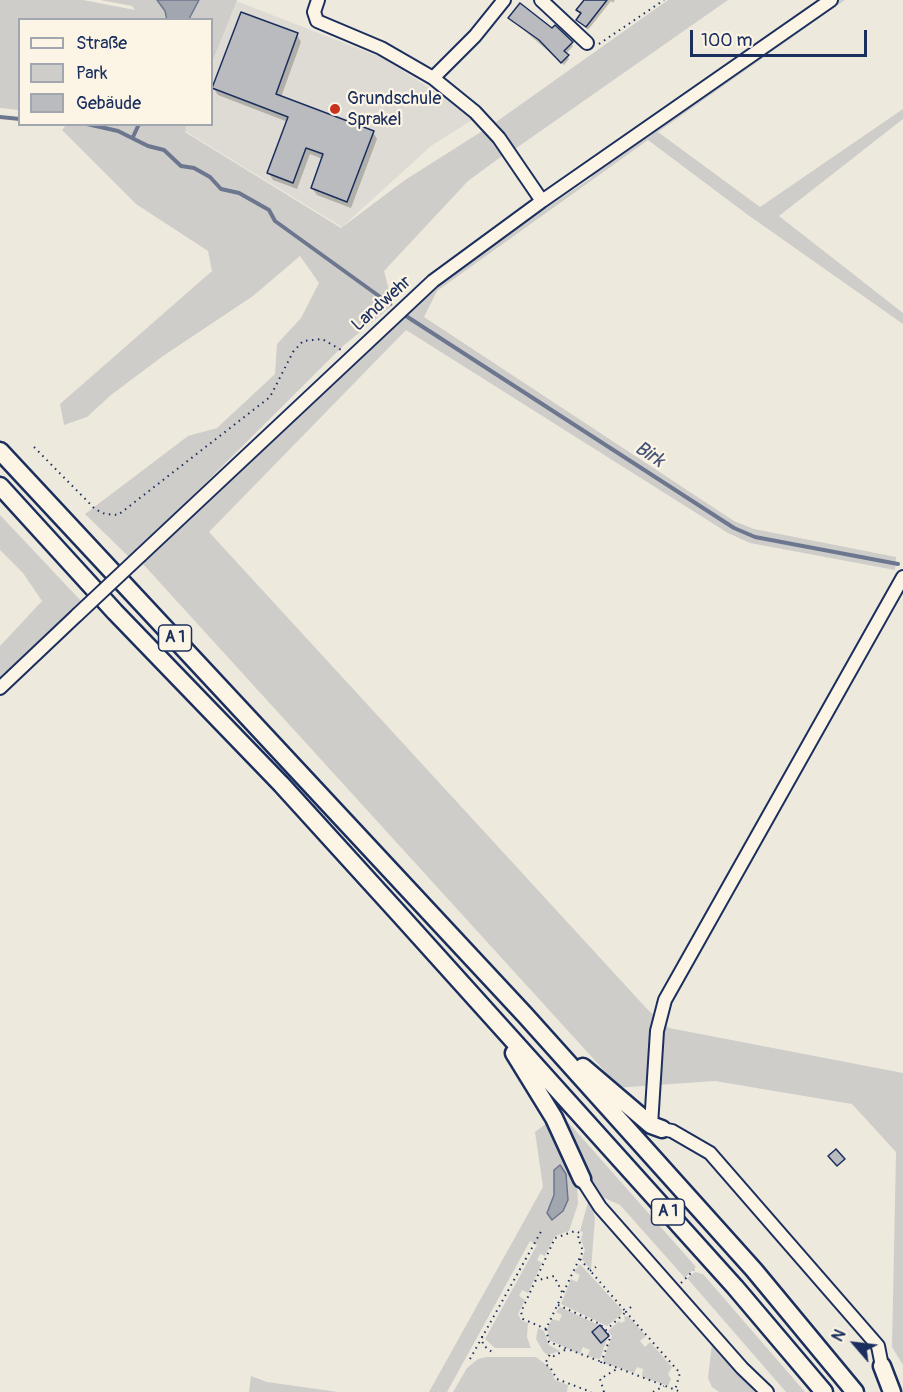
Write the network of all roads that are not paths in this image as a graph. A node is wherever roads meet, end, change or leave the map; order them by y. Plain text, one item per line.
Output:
1 (318, 0) edge
2 (504, 0) edge
3 (542, 0) edge
4 (831, 0) edge
5 (589, 46) road end
6 (433, 78) junction
7 (542, 201) junction
8 (0, 451) edge
9 (0, 486) edge
10 (903, 577) edge
11 (0, 688) edge
12 (525, 1015) junction
13 (508, 1035) junction
14 (656, 1127) junction
15 (582, 1179) joint
16 (882, 1366) joint
17 (767, 1392) edge
18 (824, 1392) edge
19 (855, 1392) edge
20 (892, 1392) edge

1 - 6 street
2 - 6 street
3 - 5 street
4 - 7 street, Landwehr
6 - 7 street
7 - 11 street, Landwehr, bridge
8 - 12 highway, A 1
9 - 13 highway, A 1
10 - 14 street
12 - 14 highway
12 - 19 highway, A 1
13 - 15 highway
13 - 18 highway, A 1
14 - 16 street
15 - 17 street
16 - 20 highway

